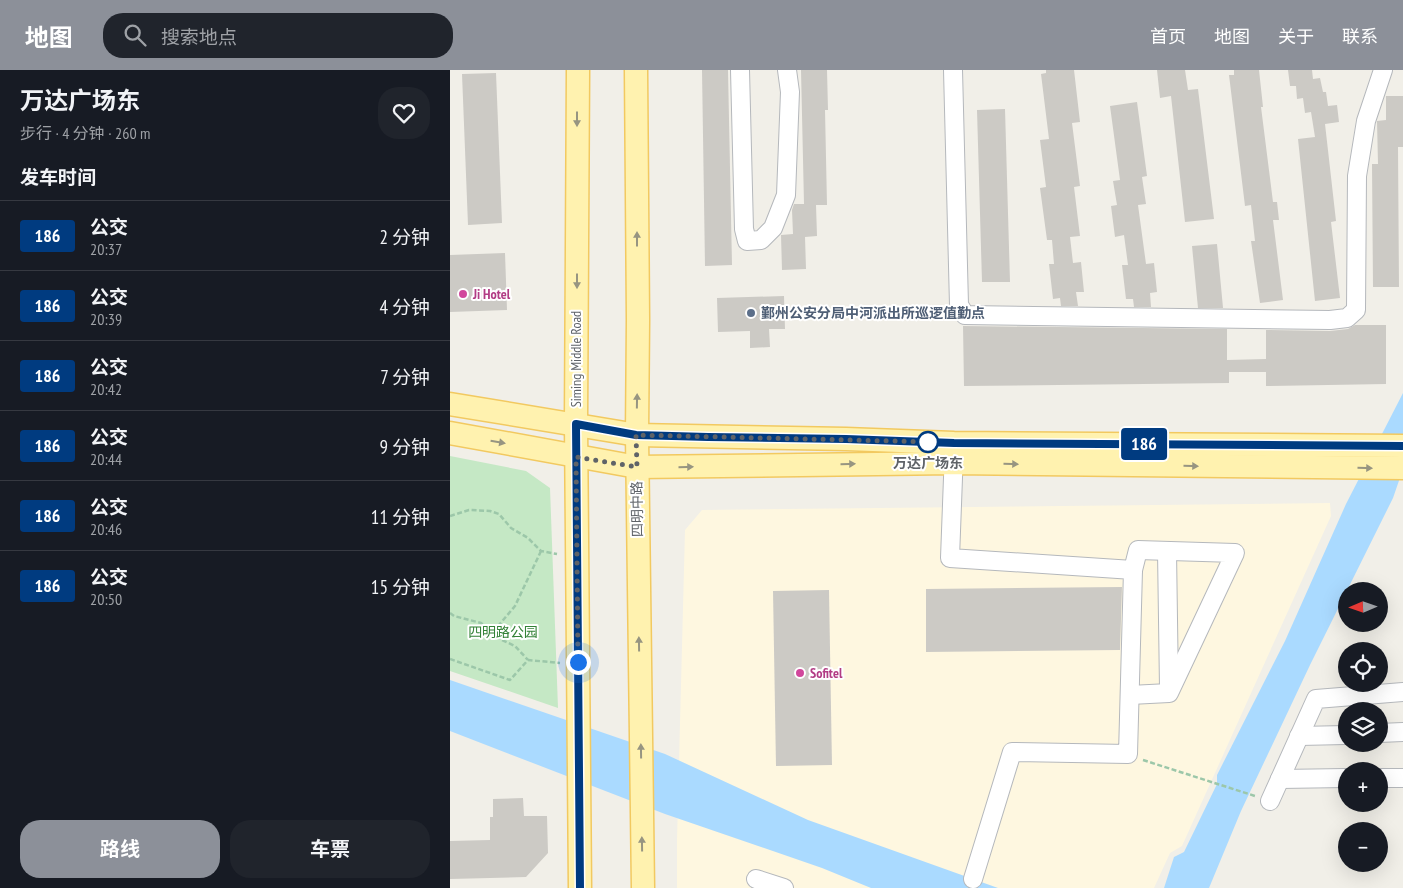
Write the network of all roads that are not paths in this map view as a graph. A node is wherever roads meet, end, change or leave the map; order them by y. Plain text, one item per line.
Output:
1 (578, 70) edge
2 (636, 70) edge
3 (740, 70) edge
4 (787, 70) edge
5 (953, 70) edge
6 (1383, 70) edge
7 (450, 404) edge
8 (576, 424) junction
9 (450, 433) edge
10 (636, 435) junction
11 (1403, 446) edge
12 (954, 453) junction
13 (576, 457) junction
14 (1325, 457) junction
15 (637, 467) junction
16 (1403, 468) edge
17 (1167, 551) junction
18 (1134, 570) junction
19 (1403, 692) edge
20 (1169, 693) junction
21 (1130, 695) junction
22 (1403, 732) edge
23 (1388, 733) edge
24 (1338, 734) edge
25 (1299, 736) junction
26 (1338, 778) edge
27 (1388, 778) edge
28 (1403, 778) edge
29 (1280, 779) junction
30 (1270, 801) dead end
31 (974, 878) dead end
32 (756, 879) dead end
33 (580, 888) edge
34 (643, 888) edge
35 (784, 888) edge

1 -> 8 main road, Siming Middle Road
10 -> 2 main road, 四明中路
3 - 4 street
5 - 6 street
7 - 8 main road
8 - 10 main road
8 - 13 main road, Siming Middle Road
9 -> 13 main road
10 - 12 main road
10 - 15 main road, 四明中路
11 - 14 main road
12 - 14 main road
15 -> 12 main road
12 - 18 street
13 - 15 main road
13 - 33 main road, Siming Middle Road
14 -> 16 main road
34 -> 15 main road, 四明中路
17 - 18 street
17 - 20 street
17 - 20 street
18 - 21 street
19 - 25 street
20 - 21 street
21 - 31 street
22 - 23 street
24 - 25 street
25 - 29 street
26 - 29 street
27 - 28 street
29 - 30 street
32 - 35 street

